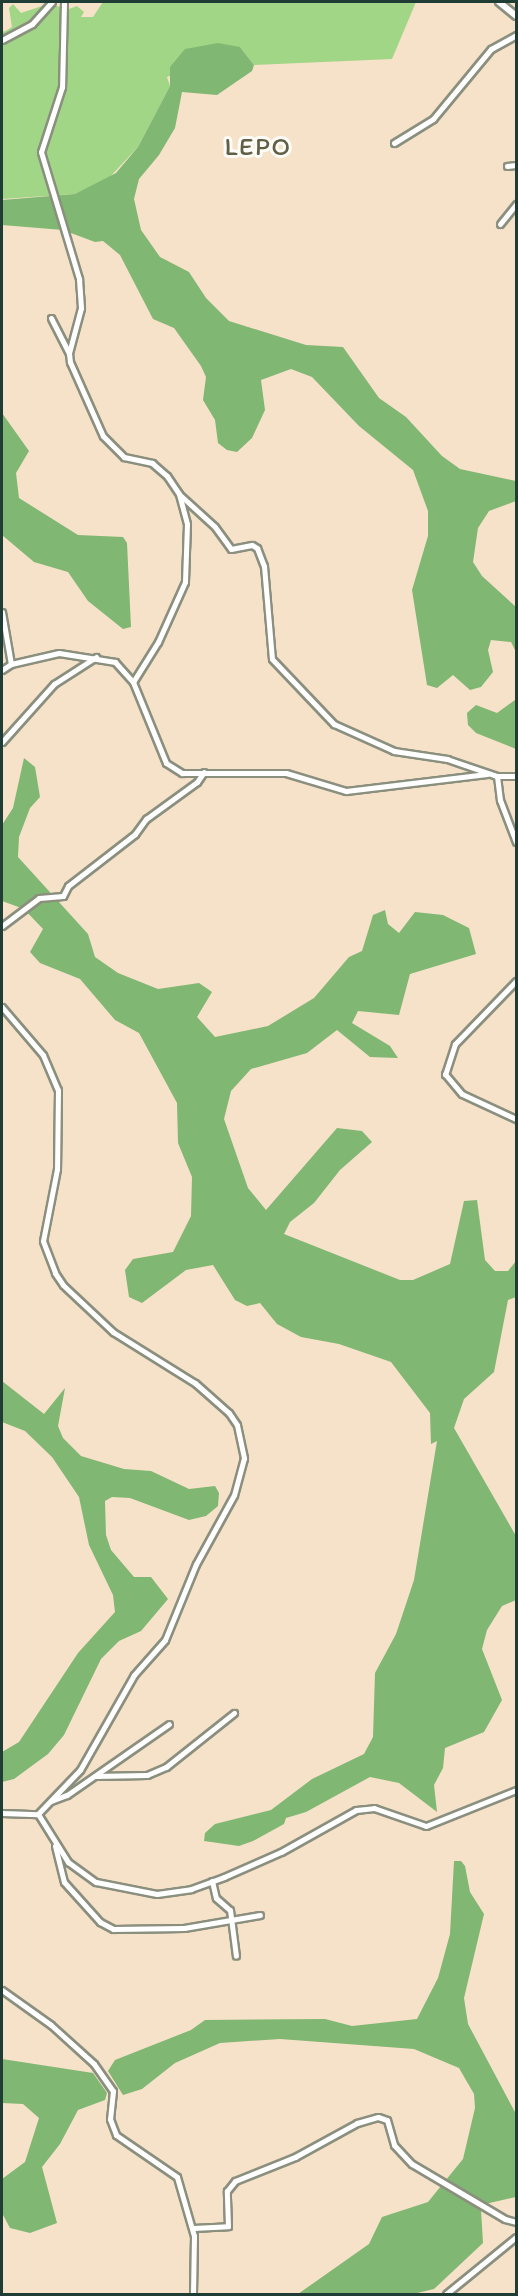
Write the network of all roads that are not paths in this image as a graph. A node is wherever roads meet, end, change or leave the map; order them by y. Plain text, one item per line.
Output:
1 (52, 2) edge
2 (64, 2) edge
3 (499, 2) edge
4 (516, 16) edge
5 (516, 35) edge
6 (2, 40) edge
7 (394, 143) dead end
8 (516, 165) edge
9 (507, 166) dead end
10 (516, 204) edge
11 (500, 224) dead end
12 (51, 318) dead end
13 (69, 353) junction
14 (179, 494) junction
15 (2, 612) edge
16 (96, 657) junction
17 (11, 664) junction
18 (2, 670) edge
19 (133, 682) junction
20 (2, 742) edge
21 (204, 772) junction
22 (487, 774) junction
23 (497, 776) junction
24 (516, 776) edge
25 (516, 842) edge
26 (2, 926) edge
27 (516, 981) edge
28 (2, 1007) edge
29 (516, 1119) edge
30 (234, 1713) dead end
31 (169, 1725) dead end
32 (95, 1776) junction
33 (516, 1790) edge
34 (50, 1801) junction
35 (2, 1812) edge
36 (38, 1814) junction
37 (54, 1842) junction
38 (212, 1881) junction
39 (260, 1915) dead end
40 (232, 1920) junction
41 (236, 1956) dead end
42 (2, 1990) edge
43 (516, 2222) edge
44 (193, 2228) junction
45 (516, 2237) edge
46 (193, 2295) edge
47 (446, 2295) edge

1 - 6 street
2 - 13 street
3 - 4 street
5 - 7 street
8 - 9 street
10 - 11 street
12 - 13 street
13 - 14 street
14 - 19 street
14 - 22 street
15 - 17 street
16 - 17 street
16 - 19 street
16 - 20 street
17 - 18 street
19 - 21 street
21 - 22 street
21 - 26 street
22 - 23 street
23 - 24 street
23 - 25 street
27 - 29 street
28 - 34 street
30 - 32 street
31 - 32 street
32 - 34 street
33 - 38 street
34 - 36 street
35 - 36 street
36 - 37 street
37 - 38 street
37 - 40 street
38 - 40 street
39 - 40 street
40 - 41 street
42 - 44 street
43 - 44 street
44 - 46 street
45 - 47 street

